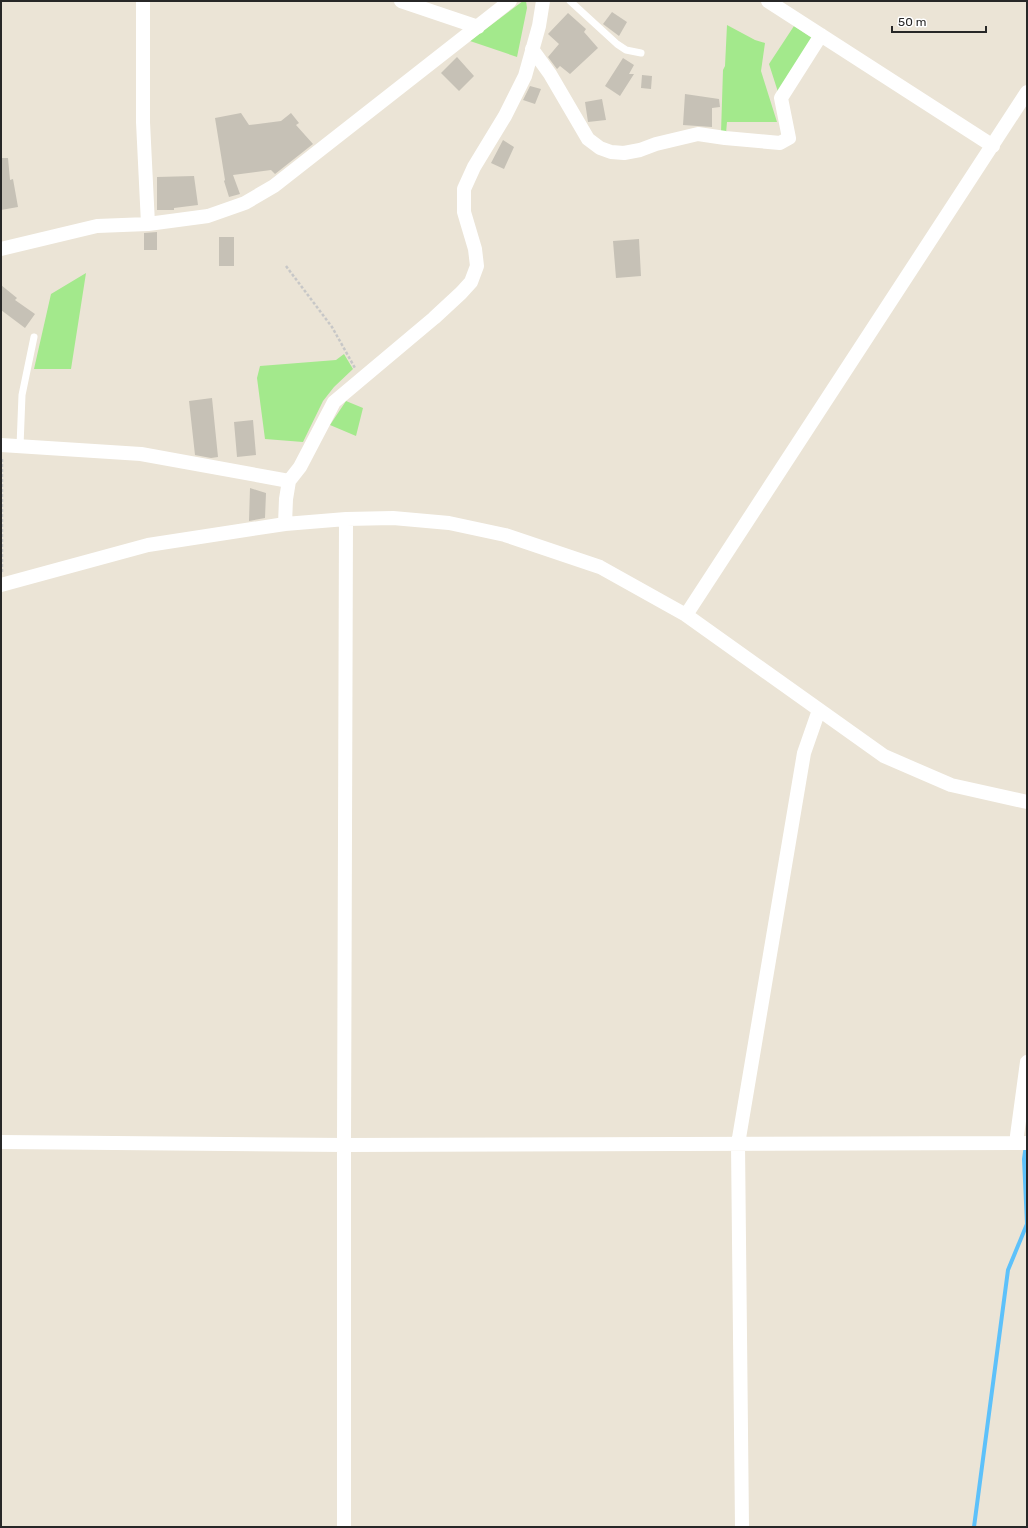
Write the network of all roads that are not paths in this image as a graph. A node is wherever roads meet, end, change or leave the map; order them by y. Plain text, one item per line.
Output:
1 (143, 1) edge
2 (400, 1) edge
3 (510, 1) edge
4 (543, 1) edge
5 (570, 1) edge
6 (768, 1) edge
7 (478, 27) junction
8 (821, 35) junction
9 (532, 50) junction
10 (641, 53) dead end
11 (1027, 92) edge
12 (993, 146) junction
13 (148, 224) junction
14 (1, 249) edge
15 (34, 337) dead end
16 (2, 445) edge
17 (20, 446) junction
18 (289, 481) junction
19 (346, 519) junction
20 (285, 524) junction
21 (1, 585) edge
22 (686, 615) junction
23 (819, 710) junction
24 (1027, 802) edge
25 (1027, 1062) edge
26 (1, 1142) edge
27 (1022, 1143) edge
28 (738, 1144) junction
29 (344, 1145) junction
30 (344, 1527) edge
31 (742, 1527) edge

1 - 13 street
2 - 7 street
3 - 7 street
4 - 9 street
5 - 10 lane
6 - 8 street
7 - 13 street
8 - 9 street
8 - 12 street
9 - 18 street
11 - 12 street
12 - 22 street
13 - 14 street
15 - 17 lane
16 - 17 street
17 - 18 street
18 - 20 street
19 - 20 street
19 - 22 street
19 - 29 street
20 - 21 street
22 - 23 street
23 - 24 street
23 - 28 street
25 - 27 street
26 - 29 street
27 - 28 street
28 - 29 street
28 - 31 street
29 - 30 street

